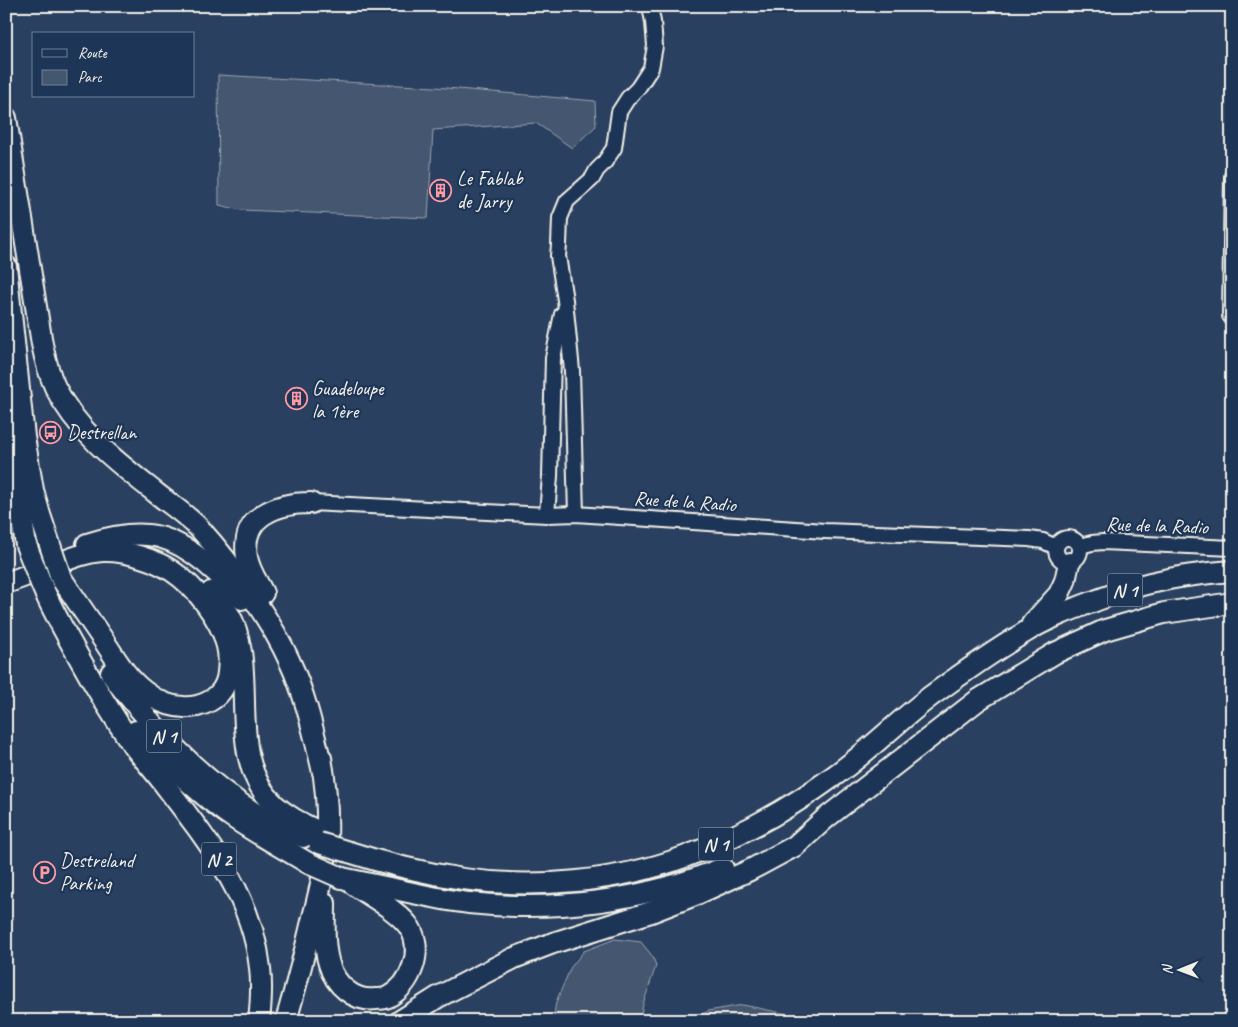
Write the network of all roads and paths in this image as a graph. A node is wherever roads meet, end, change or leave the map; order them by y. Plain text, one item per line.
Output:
1 (650, 6) edge
2 (6, 118) edge
3 (1232, 176) edge
4 (6, 266) edge
5 (565, 300) junction
6 (1230, 316) dead end
7 (6, 421) edge
8 (6, 482) edge
9 (311, 503) joint
10 (576, 514) junction
11 (547, 515) junction
12 (93, 542) junction
13 (26, 545) junction
14 (1080, 546) junction
15 (1056, 547) junction
16 (1232, 548) edge
17 (1069, 563) junction
18 (1232, 571) edge
19 (6, 573) edge
20 (61, 578) junction
21 (6, 583) edge
22 (1232, 602) edge
23 (1024, 632) junction
24 (84, 666) junction
25 (323, 772) junction
26 (826, 818) junction
27 (318, 850) junction
28 (342, 878) junction
29 (259, 1021) edge
30 (286, 1021) edge
31 (400, 1021) edge

1 - 5 street
2 - 25 highway
3 - 6 street
4 - 20 highway, N 1, bridge
5 - 10 street
5 - 11 street
7 - 13 highway, N 1
8 - 13 highway
9 - 11 street, Rue de la Radio
9 - 25 highway
10 - 11 street, Rue de la Radio
10 - 15 street, Rue de la Radio
12 - 19 highway
12 - 25 highway
12 - 27 highway
13 - 24 highway, N 1, bridge
14 - 15 street, Rue de la Radio
14 - 16 street, Rue de la Radio
14 - 17 street, Rue de la Radio
15 - 17 street
17 - 23 highway
18 - 23 highway, N 1
20 - 21 highway
20 - 27 highway, N 1
22 - 26 highway, N 1
23 - 27 highway, N 1, bridge
24 - 27 highway, N 1
24 - 29 highway, N 2
25 - 27 highway
26 - 28 highway, N 1
26 - 31 highway
27 - 28 highway, N 1, bridge
27 - 28 highway
27 - 30 highway

